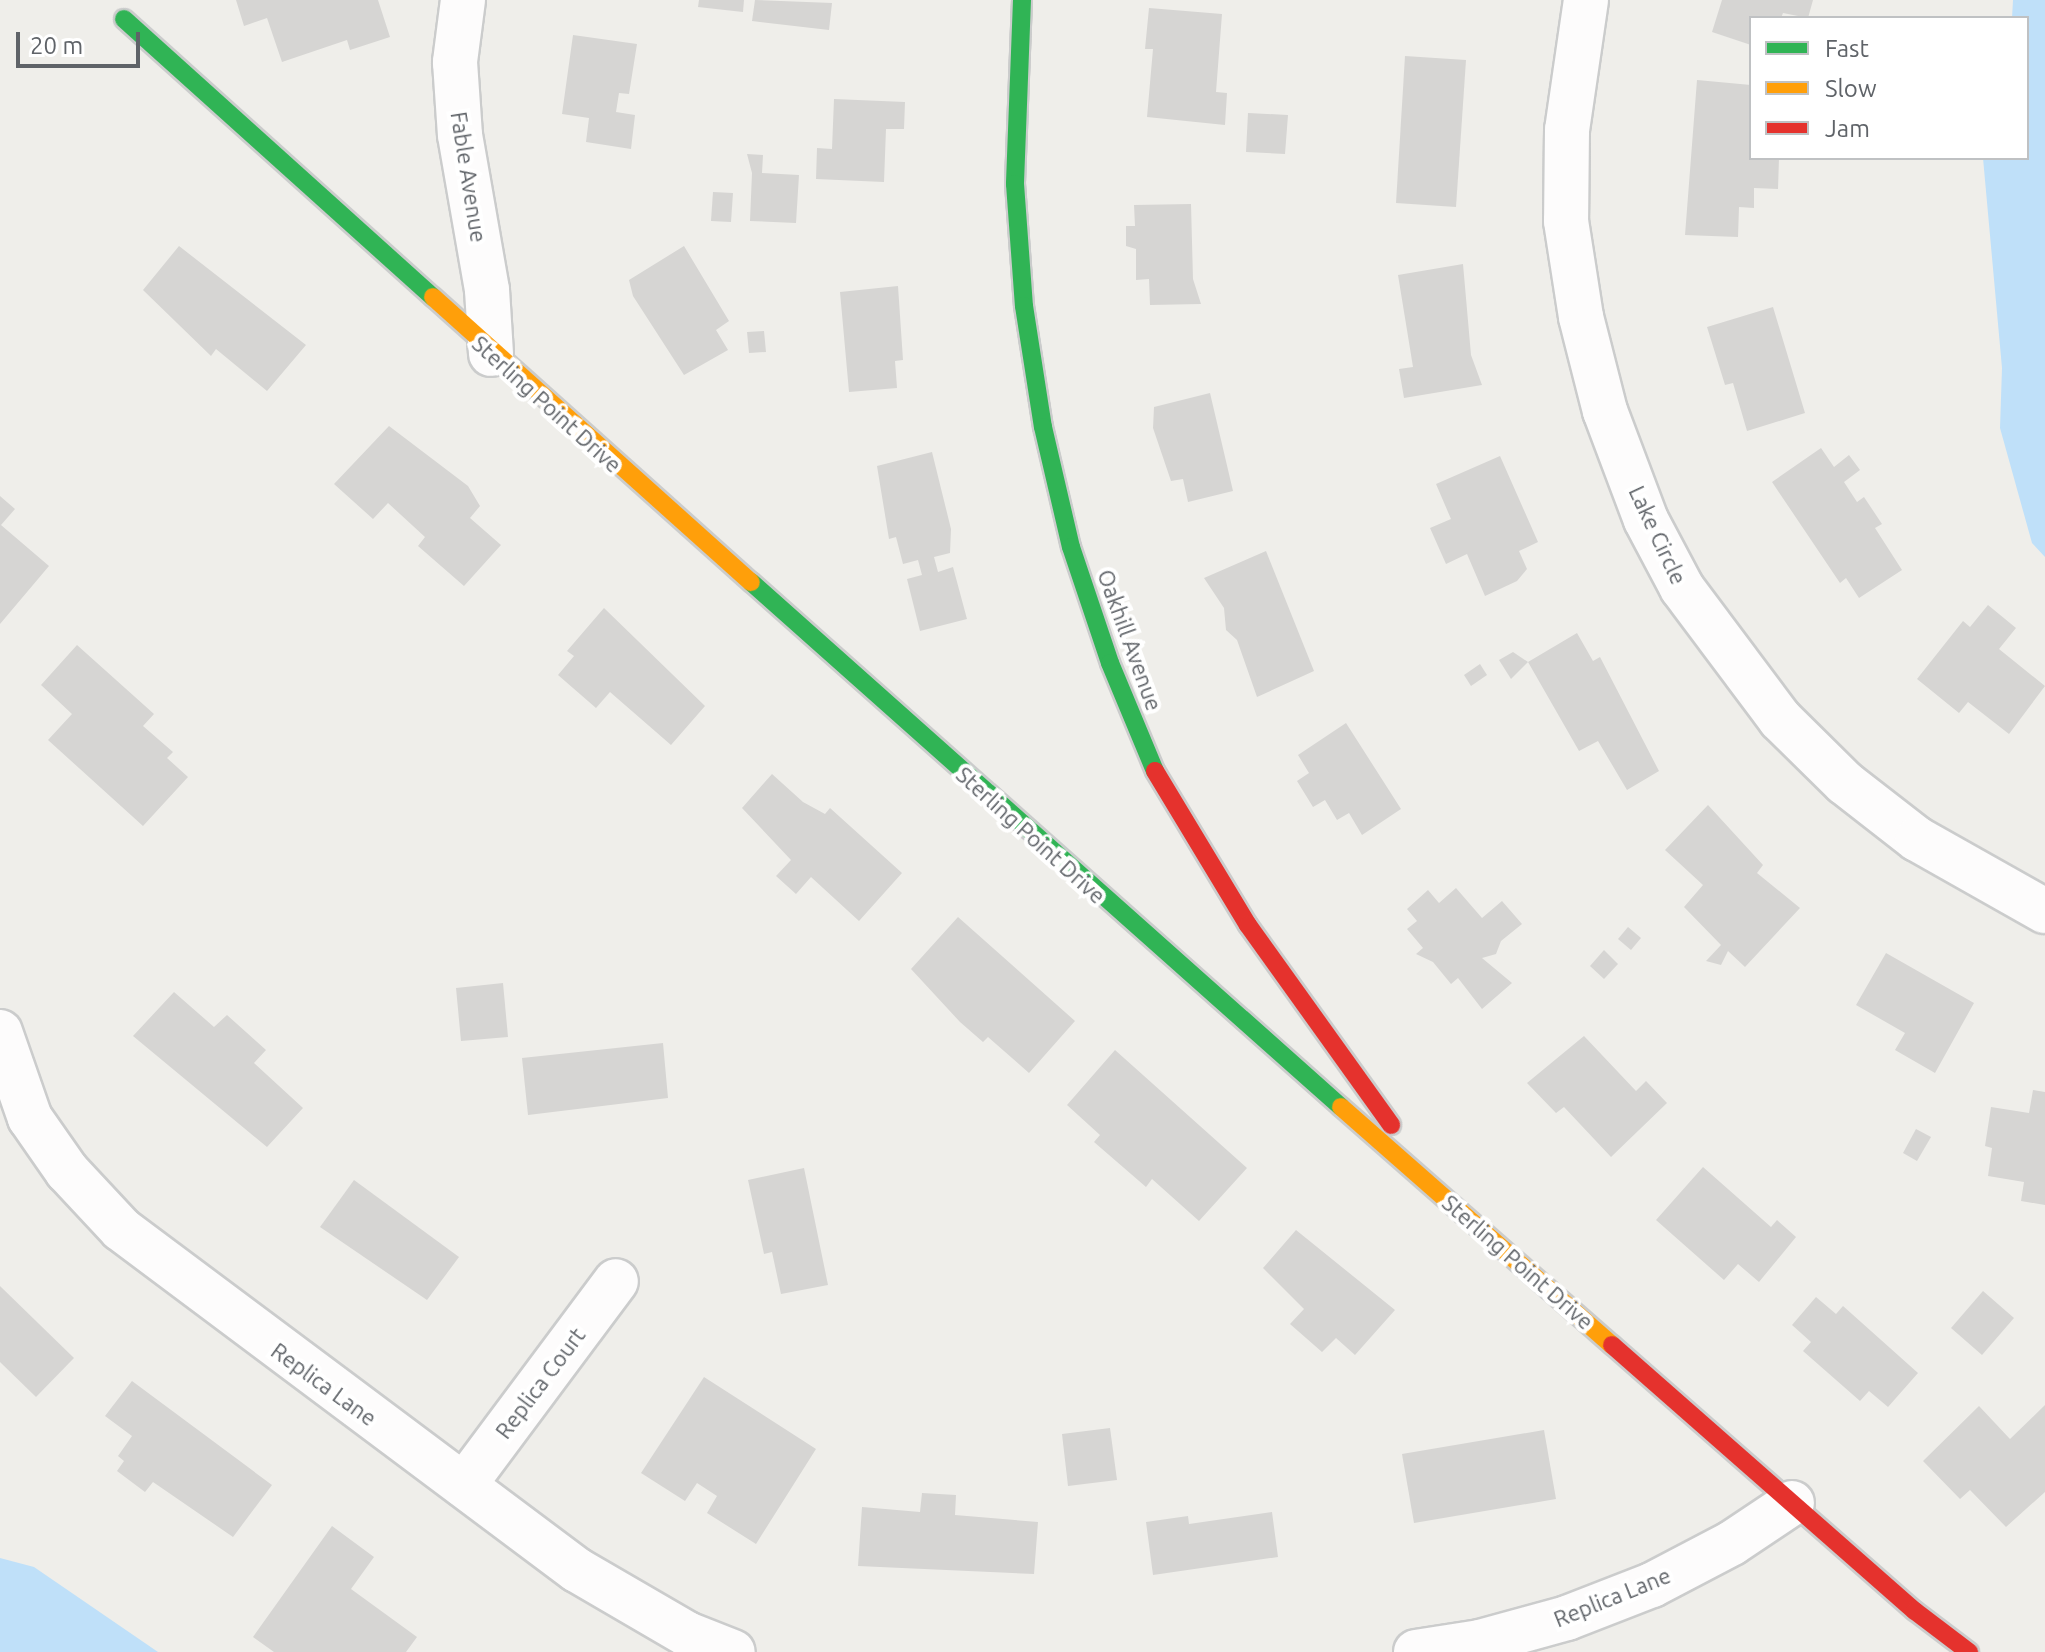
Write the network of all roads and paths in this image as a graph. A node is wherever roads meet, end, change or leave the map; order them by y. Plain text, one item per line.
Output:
1 (463, 0) edge
2 (1022, 0) edge
3 (1586, 0) edge
4 (111, 6) edge
5 (491, 354) junction
6 (2045, 911) edge
7 (0, 1032) edge
8 (1454, 1206) junction
9 (616, 1281) dead end
10 (464, 1485) junction
11 (1792, 1503) junction
12 (733, 1652) edge
13 (1416, 1652) edge
14 (1969, 1652) edge

1 - 5 street, Fable Avenue
2 - 8 street, Oakhill Avenue
3 - 6 street, Lake Circle
4 - 5 street, Sterling Point Drive
5 - 8 street, Sterling Point Drive
7 - 10 street, Replica Lane
8 - 11 street, Sterling Point Drive
9 - 10 street, Replica Court
10 - 12 street, Replica Lane
11 - 13 street, Replica Lane
11 - 14 street, Sterling Point Drive

